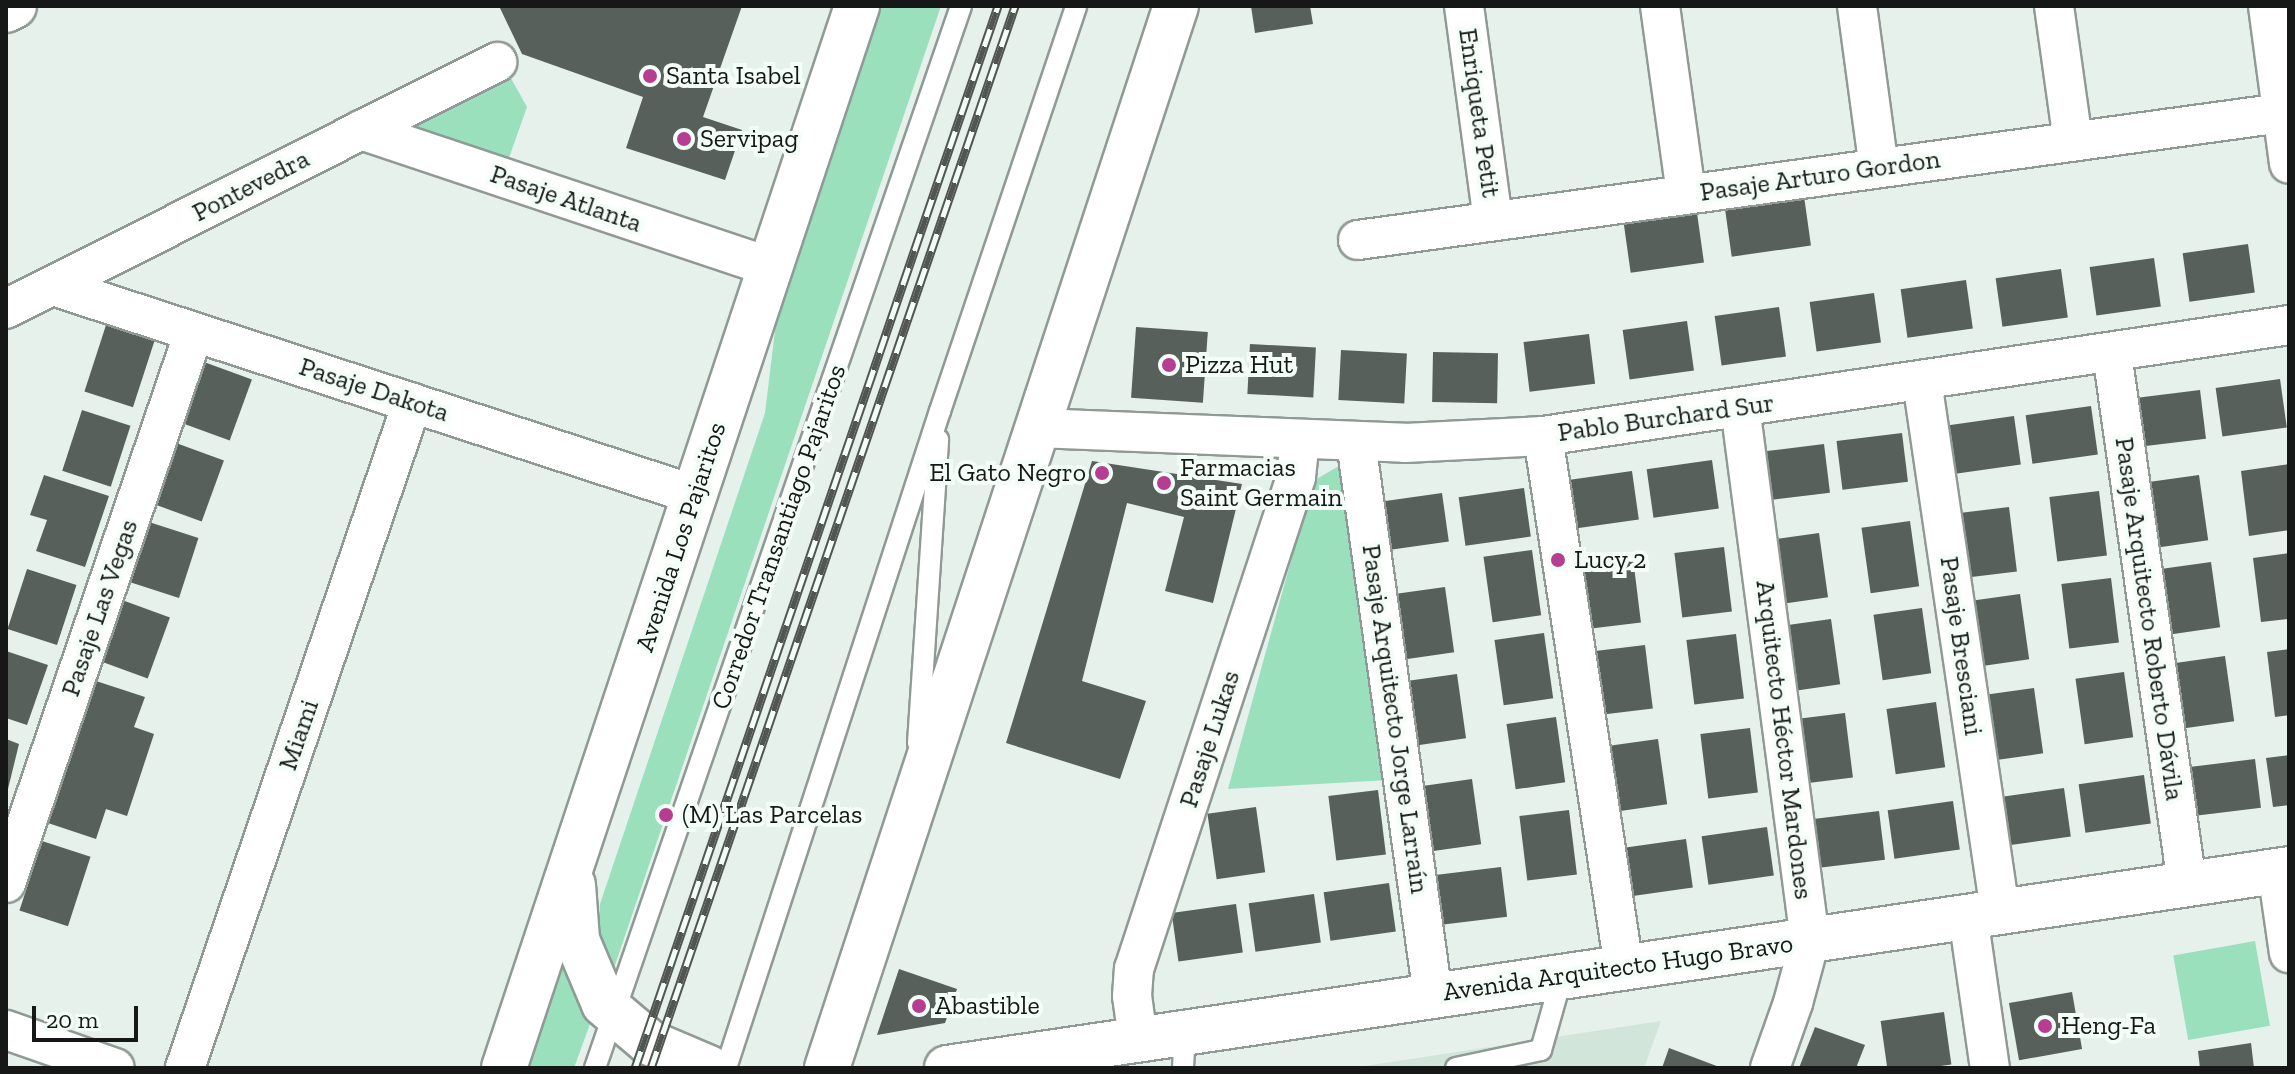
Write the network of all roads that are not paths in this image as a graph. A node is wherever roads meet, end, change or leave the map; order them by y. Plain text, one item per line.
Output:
1 (14, 6) edge
2 (857, 6) edge
3 (961, 6) edge
4 (1076, 6) edge
5 (1176, 6) edge
6 (1464, 6) edge
7 (1660, 6) edge
8 (1857, 6) edge
9 (2054, 6) edge
10 (2268, 6) edge
11 (6, 10) edge
12 (497, 62) dead end
13 (2282, 113) junction
14 (361, 130) junction
15 (2073, 141) junction
16 (2289, 164) edge
17 (1879, 168) junction
18 (1686, 194) junction
19 (1493, 221) junction
20 (1358, 240) dead end
21 (770, 267) junction
22 (53, 286) junction
23 (6, 309) edge
24 (2289, 325) edge
25 (194, 332) junction
26 (2112, 353) junction
27 (1922, 381) junction
28 (412, 403) junction
29 (1740, 407) junction
30 (940, 411) junction
31 (1037, 428) junction
32 (1543, 436) junction
33 (1300, 440) junction
34 (1356, 442) junction
35 (695, 495) junction
36 (913, 811) junction
37 (573, 866) junction
38 (2283, 869) edge
39 (6, 883) edge
40 (2187, 884) junction
41 (1984, 914) junction
42 (1810, 940) junction
43 (2289, 953) edge
44 (1624, 968) junction
45 (1562, 976) junction
46 (1433, 996) junction
47 (615, 1015) junction
48 (6, 1030) edge
49 (1138, 1039) junction
50 (1184, 1050) edge
51 (115, 1068) edge
52 (185, 1068) edge
53 (504, 1068) edge
54 (595, 1068) edge
55 (709, 1068) edge
56 (726, 1068) edge
57 (827, 1068) edge
58 (947, 1068) edge
59 (1456, 1068) edge
60 (1770, 1068) edge
61 (1990, 1068) edge

1 - 11 main road
2 - 21 main road, Avenida Los Pajaritos
3 - 47 lane, Corredor Transantiago Pajaritos
4 - 30 lane
5 - 31 main road
6 - 19 street, Enriqueta Petit
7 - 18 street
8 - 17 street
9 - 15 street
10 - 13 street
12 - 14 street, Pontevedra
13 - 15 street, Pasaje Arturo Gordon
13 - 16 street
14 - 21 street, Pasaje Atlanta
14 - 22 street, Pontevedra
15 - 17 street, Pasaje Arturo Gordon
17 - 18 street, Pasaje Arturo Gordon
18 - 19 street, Pasaje Arturo Gordon
19 - 20 street, Pasaje Arturo Gordon
21 - 35 main road, Avenida Los Pajaritos
22 - 23 street, Pontevedra
22 - 25 street, Pasaje Dakota
24 - 26 street, Pablo Burchard Sur
25 - 28 street, Pasaje Dakota
25 - 39 street, Pasaje Las Vegas
26 - 27 street, Pablo Burchard Sur
26 - 40 street, Pasaje Arquitecto Roberto Dávila
27 - 29 street, Pablo Burchard Sur
27 - 41 street, Pasaje Bresciani
28 - 35 street, Pasaje Dakota
28 - 52 street, Miami
29 - 32 street, Pablo Burchard Sur
29 - 42 street, Arquitecto Héctor Mardones
30 - 36 lane
30 - 56 lane
31 - 33 street, Pablo Burchard Sur
31 - 36 main road
32 - 34 street, Pablo Burchard Sur
32 - 44 street
33 - 34 street, Pablo Burchard Sur
33 - 49 street, Pasaje Lukas
34 - 46 street, Pasaje Arquitecto Jorge Larraín
35 - 37 main road, Avenida Los Pajaritos
36 - 57 main road
37 - 47 main road
37 - 53 main road, Avenida Los Pajaritos
38 - 40 main road, Avenida Arquitecto Hugo Bravo
38 - 43 street
40 - 41 main road, Avenida Arquitecto Hugo Bravo
41 - 42 main road, Avenida Arquitecto Hugo Bravo
41 - 61 street, Pasaje Bresciani
42 - 44 main road, Avenida Arquitecto Hugo Bravo
42 - 60 street, Arquitecto Héctor Mardones
44 - 45 main road, Avenida Arquitecto Hugo Bravo
45 - 46 main road, Avenida Arquitecto Hugo Bravo
45 - 59 lane
46 - 50 main road, Avenida Arquitecto Hugo Bravo
47 - 54 lane, Corredor Transantiago Pajaritos
47 - 55 main road
48 - 51 street
49 - 50 main road, Avenida Arquitecto Hugo Bravo
49 - 58 main road, Avenida Arquitecto Hugo Bravo

